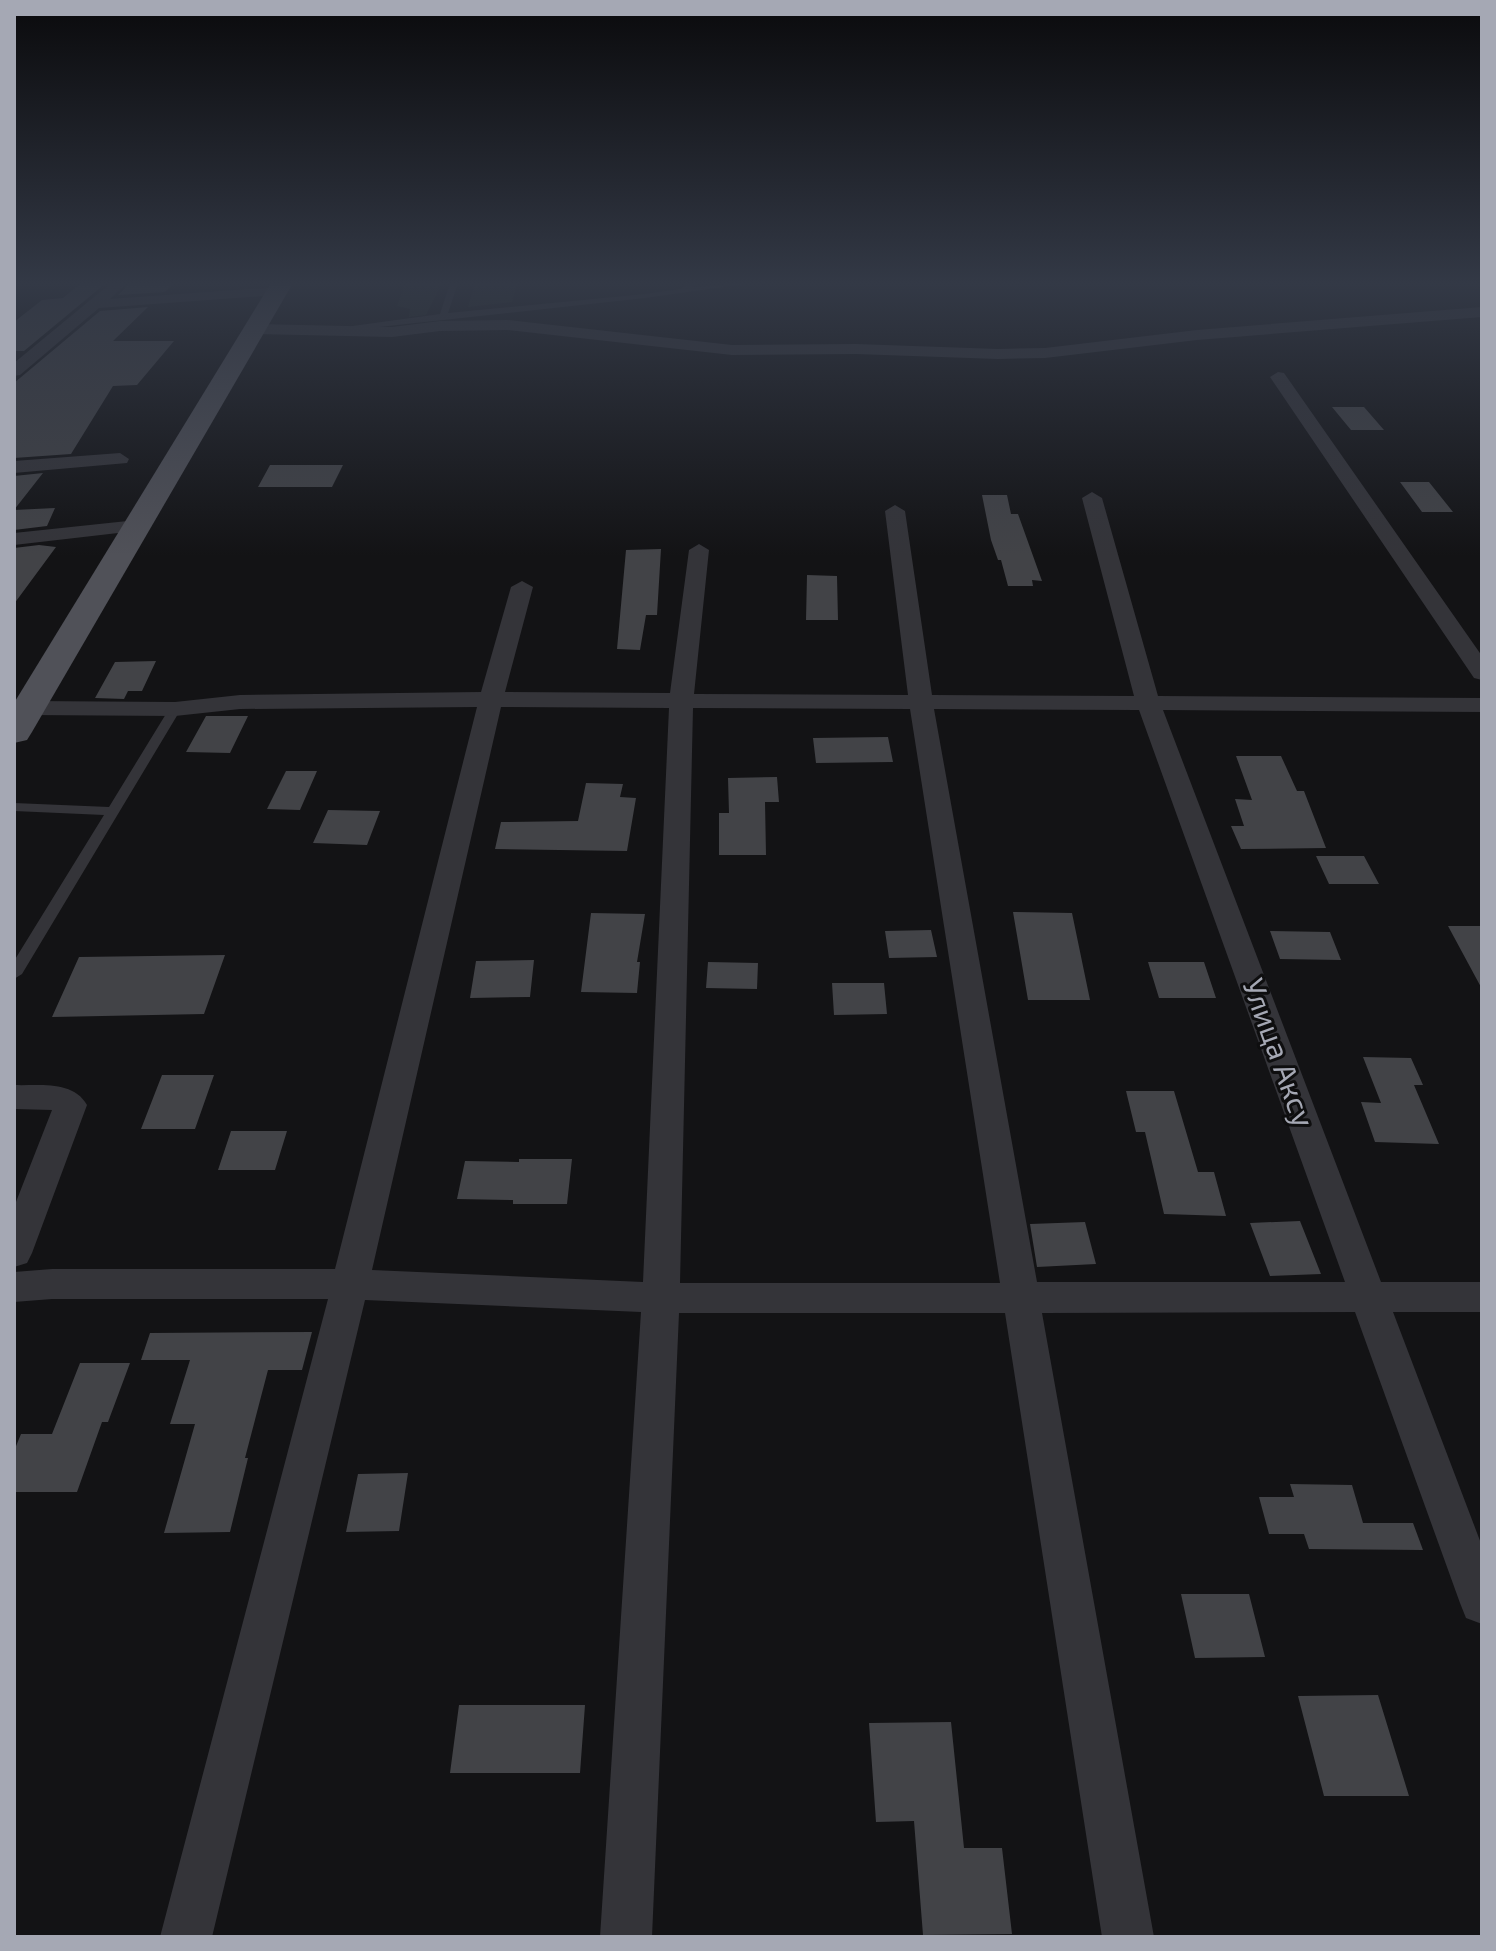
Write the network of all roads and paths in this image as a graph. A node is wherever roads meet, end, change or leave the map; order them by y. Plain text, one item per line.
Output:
1 (229, 374) edge
2 (1278, 377) dead end
3 (120, 459) dead end
4 (14, 467) edge
5 (1092, 498) dead end
6 (895, 511) dead end
7 (137, 526) junction
8 (14, 539) edge
9 (699, 550) dead end
10 (522, 587) dead end
11 (1482, 673) edge
12 (491, 700) junction
13 (681, 701) junction
14 (921, 702) junction
15 (1148, 703) junction
16 (1482, 705) edge
17 (175, 709) junction
18 (21, 720) edge
19 (14, 807) edge
20 (113, 811) junction
21 (14, 974) edge
22 (14, 1097) edge
23 (14, 1253) edge
24 (350, 1284) junction
25 (14, 1287) edge
26 (1368, 1296) junction
27 (1482, 1297) edge
28 (661, 1298) junction
29 (1021, 1299) junction
30 (1482, 1603) edge
31 (186, 1937) edge
32 (626, 1937) edge
33 (1128, 1937) edge

1 - 7 main road
2 - 11 street
3 - 4 street
5 - 15 street, Улица Аксу
6 - 14 street
7 - 8 street
7 - 18 main road
9 - 13 street
10 - 12 street
12 - 13 street
12 - 17 street
12 - 24 street
13 - 14 street
13 - 28 street
14 - 15 street
14 - 29 street
15 - 16 street
15 - 26 street, Улица Аксу
17 - 18 street
17 - 20 lane
19 - 20 lane
20 - 21 lane
22 - 23 street
24 - 25 street
24 - 28 street
24 - 31 street
26 - 27 street
26 - 29 street
26 - 30 street, Улица Аксу
28 - 29 street
28 - 32 street
29 - 33 street

